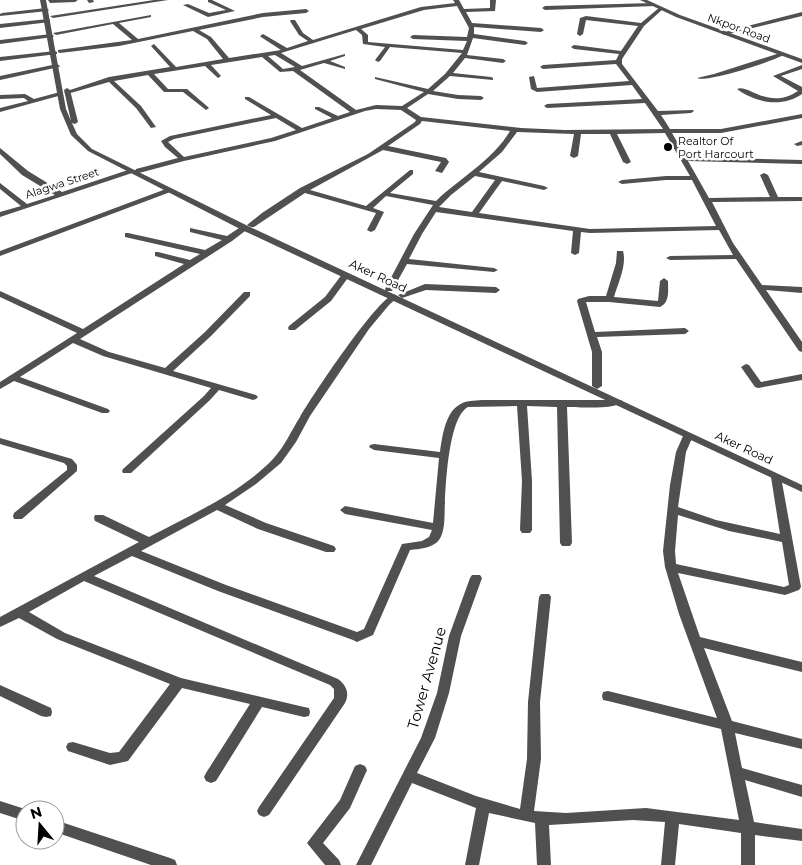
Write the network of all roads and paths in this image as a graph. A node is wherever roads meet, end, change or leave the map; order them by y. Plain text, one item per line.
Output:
1 (48, 0) edge
2 (75, 0) edge
3 (162, 0) edge
4 (493, 0) edge
5 (210, 1) edge
6 (457, 2) edge
7 (650, 3) edge
8 (186, 6) dead end
9 (545, 8) dead end
10 (46, 10) junction
11 (232, 11) junction
12 (306, 11) dead end
13 (462, 11) junction
14 (802, 14) edge
15 (2, 15) dead end
16 (149, 16) dead end
17 (51, 19) junction
18 (245, 19) junction
19 (294, 21) dead end
20 (115, 23) junction
21 (642, 24) junction
22 (0, 26) edge
23 (472, 26) junction
24 (193, 28) junction
25 (358, 29) junction
26 (541, 30) dead end
27 (724, 33) junction
28 (580, 34) dead end
29 (263, 36) dead end
30 (413, 37) dead end
31 (472, 37) junction
32 (137, 41) junction
33 (0, 42) edge
34 (312, 42) junction
35 (525, 42) dead end
36 (55, 43) junction
37 (154, 46) dead end
38 (388, 46) junction
39 (574, 47) dead end
40 (286, 50) junction
41 (276, 53) junction
42 (623, 53) junction
43 (464, 54) junction
44 (782, 54) junction
45 (263, 55) junction
46 (343, 55) dead end
47 (0, 59) edge
48 (227, 60) junction
49 (324, 60) junction
50 (378, 60) dead end
51 (503, 61) dead end
52 (802, 61) edge
53 (619, 62) junction
54 (207, 64) junction
55 (57, 66) junction
56 (543, 67) dead end
57 (802, 67) edge
58 (174, 68) junction
59 (297, 68) junction
60 (343, 68) dead end
61 (149, 72) junction
62 (449, 74) junction
63 (218, 76) dead end
64 (532, 77) dead end
65 (0, 78) edge
66 (377, 78) dead end
67 (700, 78) dead end
68 (110, 79) junction
69 (491, 79) dead end
70 (633, 83) junction
71 (740, 89) dead end
72 (428, 91) junction
73 (802, 91) edge
74 (64, 94) junction
75 (0, 96) edge
76 (247, 98) dead end
77 (481, 98) dead end
78 (33, 101) junction
79 (647, 101) junction
80 (547, 106) dead end
81 (206, 108) dead end
82 (317, 108) dead end
83 (403, 108) junction
84 (0, 110) edge
85 (691, 110) dead end
86 (355, 112) junction
87 (656, 113) junction
88 (277, 116) junction
89 (802, 116) edge
90 (337, 118) junction
91 (419, 119) junction
92 (153, 127) dead end
93 (515, 130) junction
94 (302, 131) junction
95 (578, 132) junction
96 (613, 132) junction
97 (668, 132) junction
98 (381, 147) junction
99 (0, 150) edge
100 (574, 156) dead end
101 (183, 159) junction
102 (684, 159) junction
103 (627, 162) dead end
104 (802, 162) edge
105 (439, 171) dead end
106 (135, 172) junction
107 (410, 172) dead end
108 (472, 174) junction
109 (764, 175) dead end
110 (695, 178) junction
111 (499, 180) junction
112 (622, 182) dead end
113 (0, 185) edge
114 (544, 188) dead end
115 (303, 190) junction
116 (169, 191) junction
117 (385, 194) junction
118 (61, 196) junction
119 (802, 199) edge
120 (707, 200) junction
121 (775, 200) junction
122 (27, 207) junction
123 (436, 207) junction
124 (368, 208) junction
125 (0, 215) edge
126 (474, 215) junction
127 (248, 227) junction
128 (721, 228) junction
129 (193, 230) dead end
130 (370, 230) dead end
131 (577, 230) junction
132 (128, 235) dead end
133 (230, 239) junction
134 (207, 253) junction
135 (575, 253) dead end
136 (620, 253) dead end
137 (0, 254) edge
138 (158, 254) dead end
139 (738, 256) junction
140 (670, 258) dead end
141 (405, 261) junction
142 (191, 263) junction
143 (494, 270) dead end
144 (346, 275) junction
145 (664, 281) dead end
146 (758, 287) junction
147 (496, 290) dead end
148 (802, 290) edge
149 (0, 294) edge
150 (247, 294) dead end
151 (395, 294) junction
152 (610, 300) junction
153 (432, 313) junction
154 (292, 328) dead end
155 (685, 331) dead end
156 (83, 332) junction
157 (591, 335) junction
158 (73, 339) junction
159 (802, 349) edge
160 (746, 367) dead end
161 (166, 372) junction
162 (802, 377) edge
163 (13, 378) junction
164 (1, 384) edge
165 (217, 386) junction
166 (596, 386) junction
167 (253, 397) dead end
168 (618, 402) junction
169 (522, 403) junction
170 (562, 404) junction
171 (105, 411) dead end
172 (688, 436) junction
173 (0, 441) edge
174 (374, 447) dead end
175 (732, 453) junction
176 (444, 456) junction
177 (127, 471) dead end
178 (776, 477) junction
179 (802, 483) edge
180 (802, 489) edge
181 (216, 506) junction
182 (346, 510) dead end
183 (673, 510) junction
184 (18, 516) dead end
185 (99, 518) dead end
186 (438, 528) junction
187 (526, 530) dead end
188 (786, 539) junction
189 (149, 542) junction
190 (566, 543) dead end
191 (330, 549) dead end
192 (131, 551) junction
193 (670, 567) junction
194 (84, 576) junction
195 (476, 578) dead end
196 (545, 597) dead end
197 (18, 612) junction
198 (2, 620) edge
199 (696, 641) junction
200 (802, 667) edge
201 (178, 682) junction
202 (0, 690) edge
203 (608, 696) dead end
204 (258, 701) junction
205 (46, 712) dead end
206 (304, 712) dead end
207 (727, 726) junction
208 (802, 744) edge
209 (73, 747) dead end
210 (360, 770) dead end
211 (737, 772) junction
212 (409, 776) junction
213 (211, 777) dead end
214 (802, 791) edge
215 (484, 804) junction
216 (0, 807) edge
217 (264, 811) dead end
218 (15, 812) edge
219 (526, 816) junction
220 (673, 817) junction
221 (542, 818) junction
222 (748, 827) junction
223 (65, 829) edge
224 (802, 835) edge
225 (170, 865) edge
226 (334, 865) edge
227 (362, 865) edge
228 (472, 865) edge
229 (544, 865) edge
230 (668, 865) edge
231 (748, 865) edge

1 - 2 street
1 - 10 street, Aker Road
1 - 17 street, Aker Road
3 - 17 street
4 - 13 street
5 - 11 street
6 - 13 street
6 - 25 street
7 - 9 street
7 - 21 street
7 - 27 street, Nkpor Road
8 - 11 street
10 - 15 street
10 - 17 street, Aker Road
11 - 18 street
12 - 18 street
13 - 23 street
14 - 27 street
16 - 20 street
17 - 22 street
17 - 36 street, Aker Road
18 - 24 street
19 - 34 street
20 - 32 street
20 - 36 street
21 - 28 street
21 - 42 street
23 - 26 street
23 - 31 street
24 - 32 street
24 - 48 street
25 - 34 street
25 - 38 street
27 - 44 street, Nkpor Road
29 - 40 street
30 - 31 street
31 - 35 street
31 - 43 street
32 - 36 street
33 - 36 street
34 - 40 street
36 - 47 street
36 - 55 street, Aker Road
36 - 74 street, Aker Road
37 - 58 street
38 - 43 street
38 - 50 street
39 - 42 street
40 - 41 street
41 - 45 street
41 - 59 street
42 - 53 street
43 - 51 street
43 - 62 street
44 - 52 street, Nkpor Road
44 - 67 street
45 - 48 street
45 - 59 street
46 - 49 street
48 - 54 street
49 - 59 street
49 - 60 street
53 - 56 street
53 - 70 street
54 - 58 street
54 - 63 street
55 - 65 street
55 - 74 street, Aker Road
57 - 73 street
58 - 61 street
59 - 86 street
61 - 68 street
61 - 81 street
62 - 69 street
62 - 72 street
64 - 70 street
66 - 72 street
68 - 74 street
68 - 92 street
70 - 79 street
71 - 73 street
72 - 77 street
72 - 83 street
74 - 78 street
74 - 106 street, Aker Road
75 - 78 street
76 - 88 street
78 - 84 street
79 - 80 street
79 - 87 street
82 - 90 street
83 - 86 street, Alagwa Street
83 - 91 street
85 - 87 street
86 - 90 street, Alagwa Street
87 - 97 street
88 - 94 street
88 - 101 street
89 - 97 street
90 - 94 street, Alagwa Street
91 - 93 street
91 - 98 street
93 - 95 street
93 - 108 street
94 - 101 street, Alagwa Street
95 - 96 street
95 - 100 street
96 - 97 street
96 - 103 street
97 - 102 street
98 - 105 street
98 - 115 street
99 - 118 street
101 - 106 street, Alagwa Street
102 - 104 street
102 - 110 street
106 - 116 street, Aker Road
106 - 118 street, Alagwa Street
106 - 127 street, Aker Road
107 - 117 street
108 - 111 street
108 - 123 street
109 - 121 street
110 - 112 street
110 - 120 street
111 - 114 street
111 - 126 street
113 - 122 street
115 - 124 street
115 - 127 street
116 - 127 street, Aker Road
116 - 137 street
117 - 123 street
117 - 124 street
118 - 122 street, Alagwa Street
119 - 121 street
120 - 121 street
120 - 128 street
122 - 125 street, Alagwa Street
123 - 126 street
123 - 141 street
124 - 130 street
126 - 131 street
127 - 133 street
127 - 144 street, Aker Road
127 - 151 street, Aker Road
128 - 131 street
128 - 139 street
129 - 133 street
131 - 135 street
132 - 134 street
133 - 134 street
134 - 142 street
136 - 152 street
138 - 142 street
139 - 140 street
139 - 146 street
141 - 143 street
141 - 151 street
142 - 156 street
144 - 151 street, Aker Road
144 - 154 street
145 - 152 street
146 - 148 street
146 - 159 street
147 - 151 street
149 - 156 street
150 - 161 street
151 - 153 street, Aker Road
151 - 181 street
152 - 157 street
153 - 166 street, Aker Road
153 - 168 street, Aker Road
155 - 157 street
156 - 158 street
157 - 166 street
158 - 161 street
158 - 163 street
160 - 162 street
161 - 165 street
163 - 164 street
163 - 171 street
165 - 167 street
165 - 177 street
166 - 175 street, Aker Road
168 - 170 street
168 - 172 street, Aker Road
169 - 170 street
169 - 176 street
169 - 187 street
170 - 190 street
172 - 175 street, Aker Road
172 - 183 street
173 - 184 street
174 - 176 street
175 - 178 street, Aker Road
175 - 179 street, Aker Road
176 - 186 street
178 - 180 street, Aker Road
178 - 188 street
181 - 189 street
181 - 191 street
182 - 186 street
183 - 188 street
183 - 193 street
185 - 189 street
186 - 192 street
188 - 193 street
189 - 192 street
192 - 194 street
193 - 199 street
194 - 197 street
194 - 217 street
195 - 212 street, Tower Avenue
196 - 219 street
197 - 198 street
197 - 201 street
199 - 200 street
199 - 207 street
201 - 204 street
201 - 209 street
202 - 205 street
203 - 207 street
204 - 206 street
204 - 213 street
207 - 208 street
207 - 211 street
210 - 226 street
211 - 214 street
211 - 222 street
212 - 215 street
212 - 227 street, Tower Avenue
215 - 219 street
215 - 228 street
216 - 218 street
219 - 221 street
220 - 221 street
220 - 222 street
220 - 230 street
221 - 229 street
222 - 224 street
222 - 231 street
223 - 225 street

